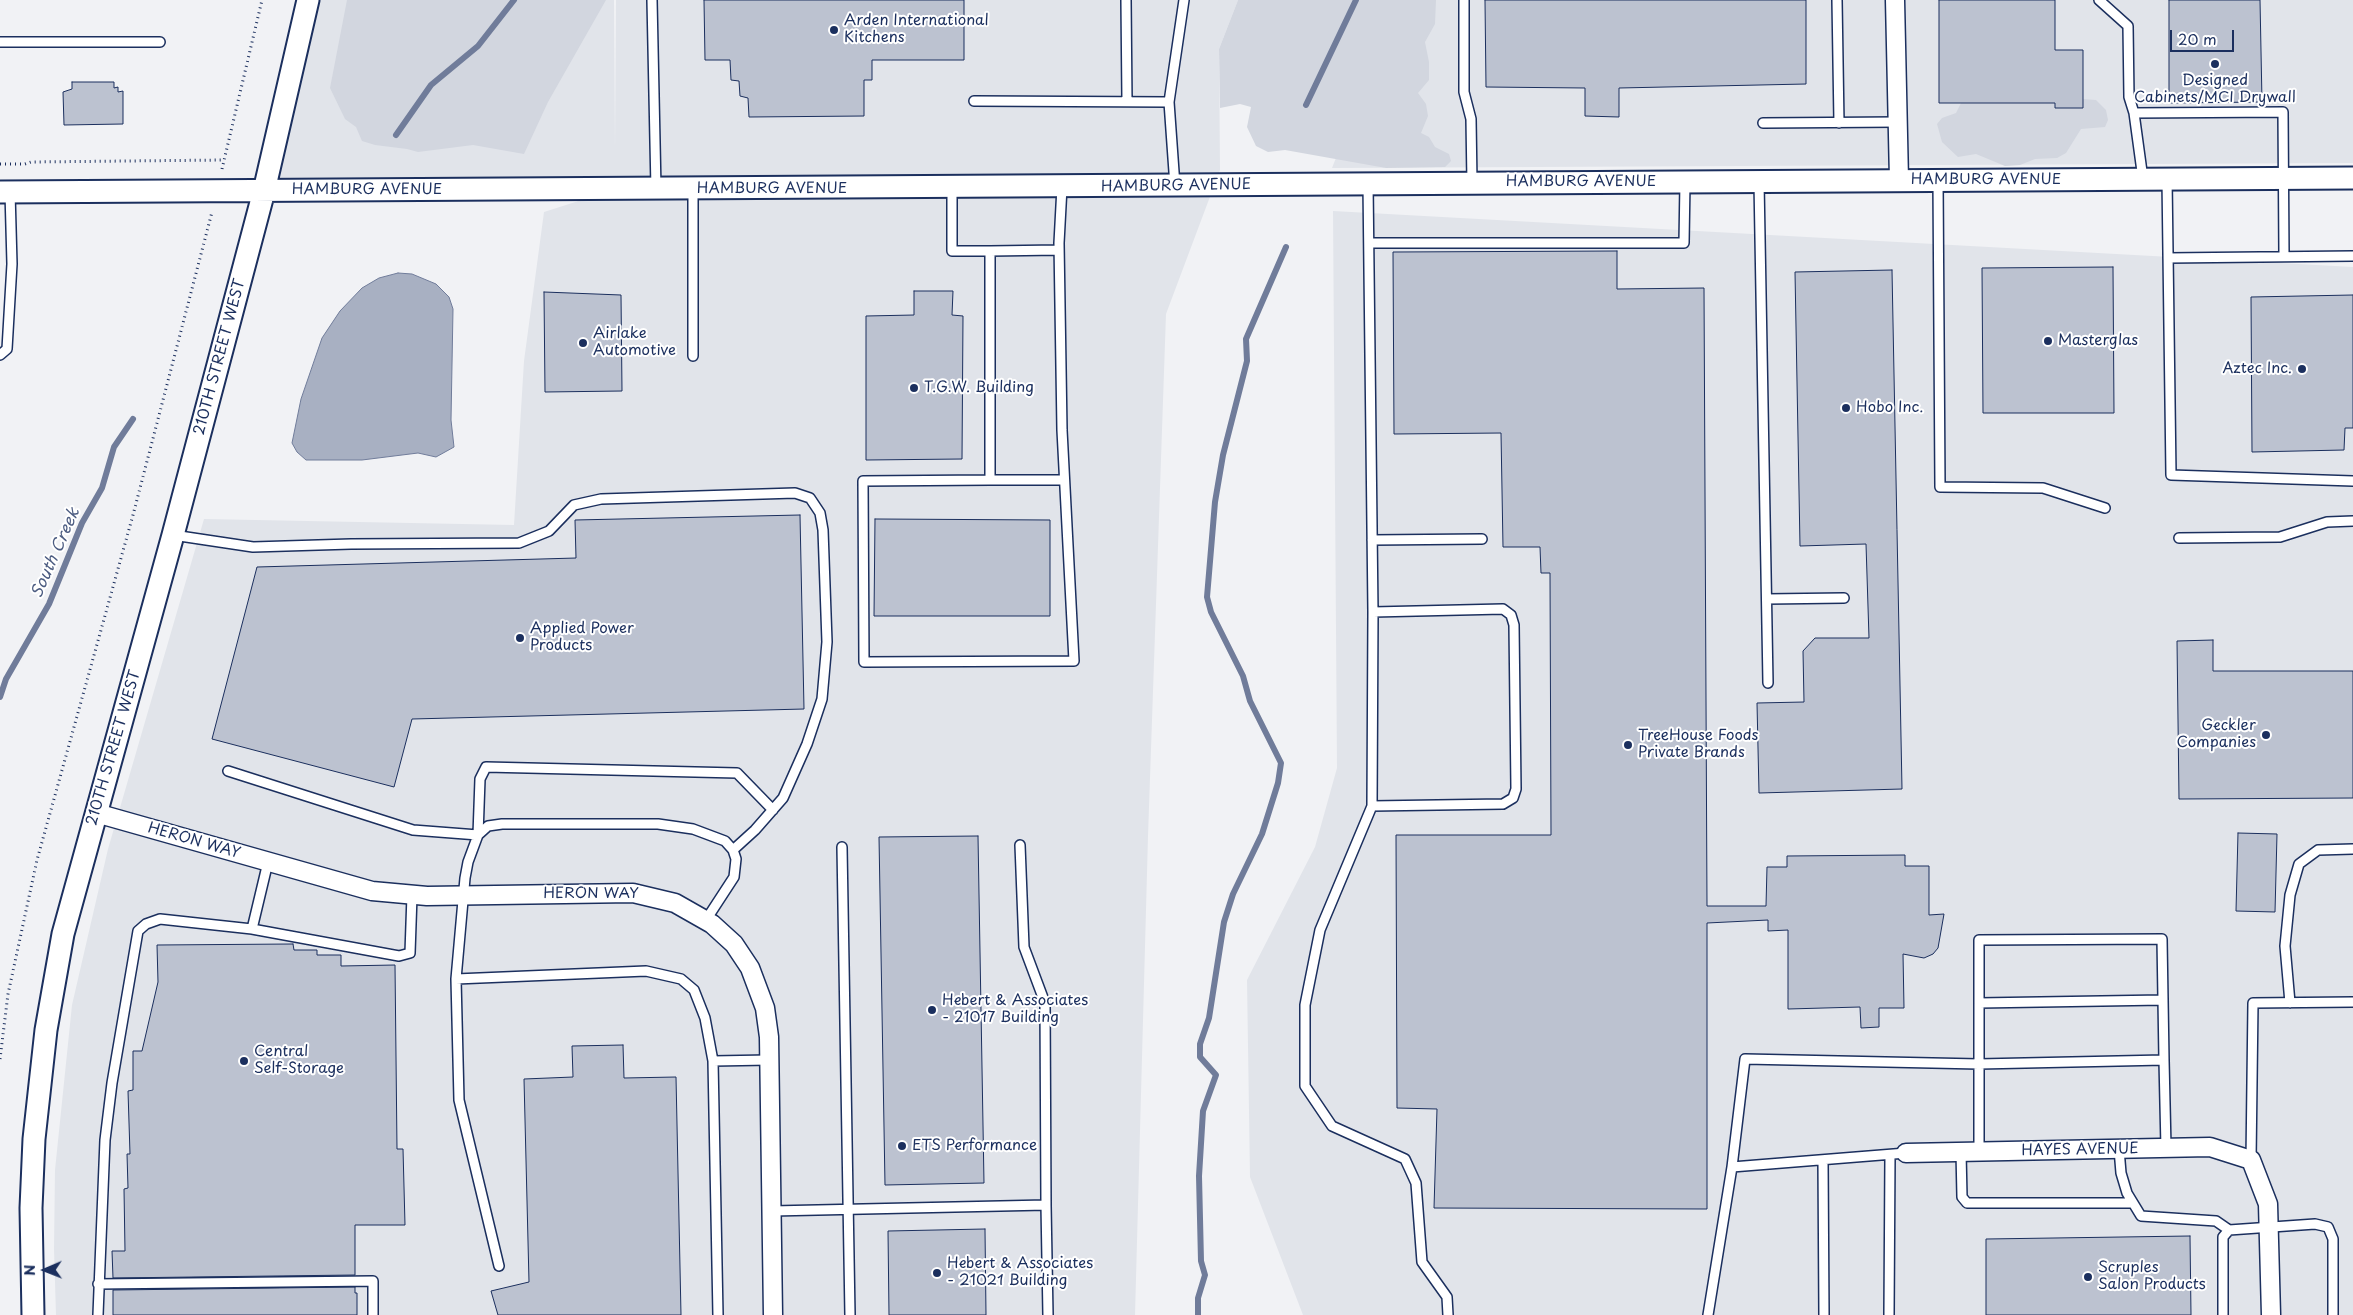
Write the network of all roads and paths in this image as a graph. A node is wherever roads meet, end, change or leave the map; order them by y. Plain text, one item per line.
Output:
1 (262, 0) edge
2 (308, 0) edge
3 (652, 0) edge
4 (1126, 0) edge
5 (1184, 0) edge
6 (1464, 0) edge
7 (1837, 0) edge
8 (1895, 0) edge
9 (2099, 0) edge
10 (0, 42) edge
11 (160, 42) dead end
12 (974, 101) dead end
13 (1127, 101) junction
14 (1169, 102) junction
15 (2134, 113) junction
16 (1898, 122) junction
17 (1839, 123) junction
18 (1762, 124) dead end
19 (224, 160) junction
20 (0, 164) edge
21 (2353, 178) edge
22 (2167, 179) junction
23 (2283, 179) junction
24 (1899, 180) junction
25 (1938, 180) junction
26 (2143, 180) junction
27 (1759, 181) junction
28 (1472, 182) junction
29 (1685, 182) junction
30 (1368, 184) junction
31 (1175, 186) junction
32 (1062, 187) junction
33 (952, 188) junction
34 (656, 189) junction
35 (693, 189) junction
36 (264, 191) junction
37 (5, 192) edge
38 (216, 192) junction
39 (1369, 243) junction
40 (1060, 250) junction
41 (990, 251) junction
42 (2284, 256) junction
43 (2353, 256) edge
44 (2168, 258) junction
45 (0, 355) edge
46 (693, 356) dead end
47 (990, 480) junction
48 (1064, 480) junction
49 (2353, 481) edge
50 (2105, 508) dead end
51 (2353, 521) edge
52 (173, 535) junction
53 (2179, 538) dead end
54 (1482, 539) dead end
55 (1372, 540) junction
56 (1844, 598) dead end
57 (1767, 599) junction
58 (1373, 612) junction
59 (1768, 683) dead end
60 (228, 772) dead end
61 (1372, 806) junction
62 (773, 810) junction
63 (96, 813) junction
64 (478, 835) junction
65 (1020, 845) dead end
66 (842, 847) dead end
67 (2353, 849) edge
68 (733, 850) junction
69 (268, 862) junction
70 (412, 895) junction
71 (464, 895) junction
72 (706, 920) junction
73 (252, 929) junction
74 (456, 979) junction
75 (2163, 1000) junction
76 (2353, 1002) edge
77 (1979, 1003) junction
78 (2290, 1003) junction
79 (0, 1059) edge
80 (770, 1060) junction
81 (2164, 1060) junction
82 (713, 1061) junction
83 (1979, 1064) junction
84 (2166, 1148) junction
85 (2119, 1149) junction
86 (1961, 1152) junction
87 (1980, 1152) junction
88 (1898, 1154) junction
89 (1823, 1160) junction
90 (2252, 1160) junction
91 (1732, 1167) junction
92 (2133, 1203) junction
93 (1046, 1205) junction
94 (848, 1209) junction
95 (772, 1211) junction
96 (2269, 1227) junction
97 (2229, 1230) junction
98 (500, 1266) dead end
99 (98, 1284) junction
100 (33, 1315) edge
101 (98, 1315) edge
102 (373, 1315) edge
103 (718, 1315) edge
104 (773, 1315) edge
105 (850, 1315) edge
106 (1048, 1315) edge
107 (1448, 1315) edge
108 (1708, 1315) edge
109 (1824, 1315) edge
110 (1890, 1315) edge
111 (2223, 1315) edge
112 (2271, 1315) edge
113 (2333, 1315) edge

1 - 19 path
2 - 36 street, 210TH STREET WEST
3 - 34 lane
4 - 13 lane
5 - 14 lane
6 - 28 lane
7 - 17 lane
8 - 16 street
9 - 15 lane
10 - 11 lane
12 - 13 lane
13 - 14 lane
14 - 31 lane
15 - 23 lane
15 - 26 lane
16 - 17 lane
16 - 24 street
17 - 18 lane
19 - 20 path
19 - 38 path
21 - 23 street, HAMBURG AVENUE
22 - 23 street, HAMBURG AVENUE
22 - 26 street, HAMBURG AVENUE
22 - 44 lane
23 - 42 lane
24 - 25 street, HAMBURG AVENUE
24 - 27 street, HAMBURG AVENUE
25 - 26 street, HAMBURG AVENUE
25 - 50 lane
27 - 29 street, HAMBURG AVENUE
27 - 57 lane
28 - 29 street, HAMBURG AVENUE
28 - 30 street, HAMBURG AVENUE
29 - 39 lane
30 - 31 street, HAMBURG AVENUE
30 - 39 lane
31 - 32 street, HAMBURG AVENUE
32 - 33 street, HAMBURG AVENUE
32 - 40 lane
33 - 35 street, HAMBURG AVENUE
33 - 41 lane
34 - 35 street, HAMBURG AVENUE
34 - 36 street, HAMBURG AVENUE
35 - 46 lane
36 - 38 street, HAMBURG AVENUE
36 - 52 street, 210TH STREET WEST
37 - 38 street, HAMBURG AVENUE
37 - 45 lane
38 - 79 path
39 - 55 lane
40 - 41 lane
40 - 48 lane
41 - 47 lane
42 - 43 lane
42 - 44 lane
44 - 49 lane
47 - 48 lane
47 - 48 lane
51 - 53 lane
52 - 62 lane
52 - 63 street, 210TH STREET WEST
54 - 55 lane
55 - 58 lane
56 - 57 lane
57 - 59 lane
58 - 61 lane
58 - 61 lane
60 - 64 lane
61 - 107 lane
62 - 64 lane
62 - 68 lane
63 - 69 street, HERON WAY
63 - 100 street, 210TH STREET WEST
64 - 68 lane
64 - 71 lane
65 - 93 lane
66 - 94 lane
67 - 78 lane
68 - 72 lane
69 - 70 street, HERON WAY
69 - 73 lane
70 - 71 street, HERON WAY
70 - 73 lane
71 - 72 street, HERON WAY
71 - 74 lane
72 - 80 street, HERON WAY
73 - 99 lane
74 - 82 lane
74 - 98 lane
75 - 77 lane
75 - 77 lane
75 - 81 lane
76 - 78 lane
77 - 83 lane
78 - 90 lane
80 - 82 lane
80 - 95 street, HERON WAY
81 - 83 lane
81 - 84 lane
82 - 103 lane
83 - 87 lane
83 - 91 lane
84 - 85 street, HAYES AVENUE
84 - 90 street, HAYES AVENUE
85 - 87 street, HAYES AVENUE
85 - 92 lane
86 - 87 street, HAYES AVENUE
86 - 88 street, HAYES AVENUE
86 - 92 lane
88 - 89 lane
88 - 110 lane
89 - 91 lane
89 - 109 lane
90 - 96 street
91 - 108 lane
92 - 97 lane
93 - 94 lane
93 - 106 lane
94 - 95 lane
94 - 105 lane
95 - 104 street, HERON WAY
96 - 97 lane
96 - 112 street
96 - 113 lane
97 - 111 lane
99 - 101 lane
99 - 102 lane

